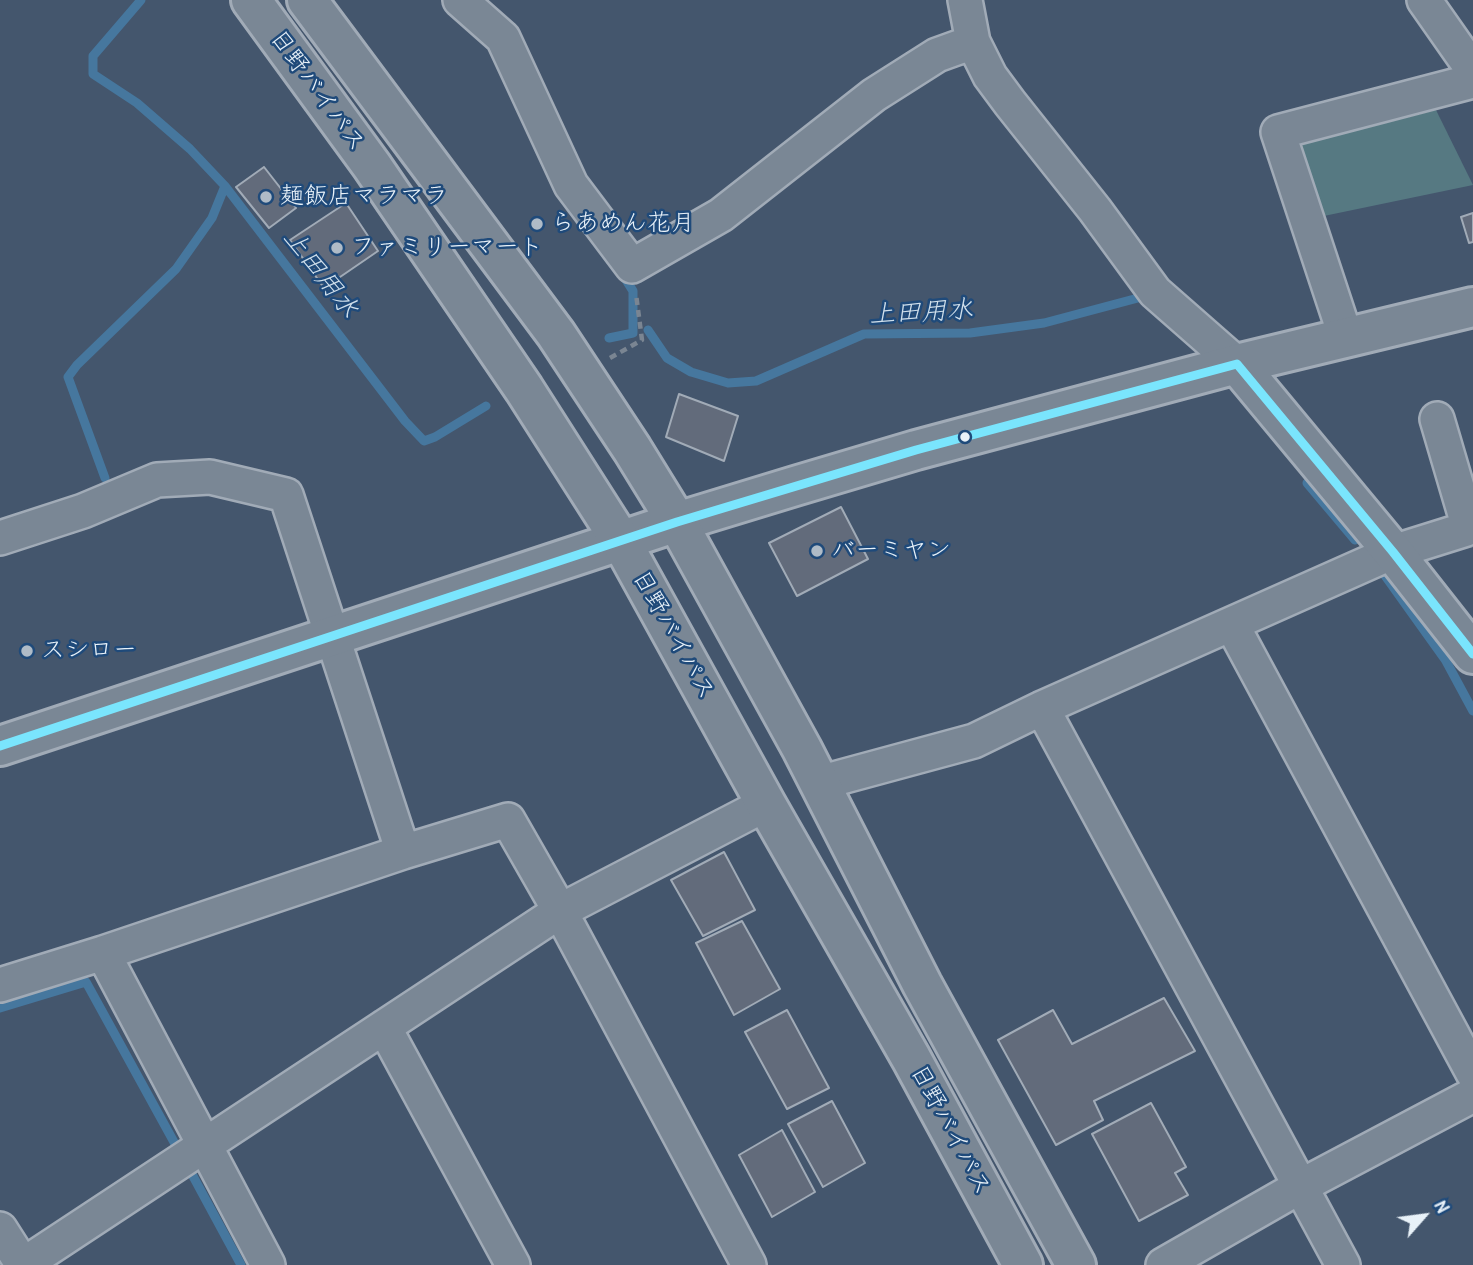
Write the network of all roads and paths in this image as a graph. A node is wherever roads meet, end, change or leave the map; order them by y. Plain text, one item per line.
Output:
1 (251, 0) edge
2 (307, 0) edge
3 (460, 0) edge
4 (965, 0) edge
5 (1424, 0) edge
6 (972, 42) junction
7 (1473, 70) edge
8 (1473, 81) edge
9 (632, 266) junction
10 (1473, 307) edge
11 (1346, 338) junction
12 (1237, 364) junction
13 (583, 374) junction
14 (1437, 418) dead end
15 (677, 522) junction
16 (1471, 528) edge
17 (0, 538) edge
18 (621, 541) junction
19 (1393, 552) junction
20 (1231, 625) junction
21 (332, 636) junction
22 (1473, 654) edge
23 (1042, 708) junction
24 (0, 746) edge
25 (819, 783) junction
26 (766, 804) junction
27 (403, 852) junction
28 (560, 911) junction
29 (103, 953) junction
30 (0, 985) edge
31 (384, 1027) junction
32 (1473, 1073) edge
33 (1473, 1094) edge
34 (199, 1148) junction
35 (1301, 1186) junction
36 (0, 1229) edge
37 (23, 1265) edge
38 (268, 1265) edge
39 (513, 1265) edge
40 (749, 1265) edge
41 (1023, 1265) edge
42 (1076, 1265) edge
43 (1163, 1265) edge
44 (1343, 1265) edge

1 - 18 main road, 日野バイパス
2 - 13 main road, 日野バイパス
3 - 9 street
4 - 6 street
5 - 7 street
6 - 9 street
6 - 12 street
8 - 11 street
9 - 13 path
10 - 11 main road
11 - 12 main road
12 - 15 main road
12 - 19 main road
13 - 15 main road, 日野バイパス
14 - 16 street
15 - 18 main road
15 - 25 main road, 日野バイパス
16 - 19 street
17 - 21 street
18 - 21 main road
18 - 26 main road, 日野バイパス
19 - 20 street
19 - 22 main road
20 - 23 street
20 - 32 street
21 - 24 main road
21 - 27 street
23 - 25 street
23 - 35 street
25 - 42 main road, 日野バイパス
26 - 28 street
26 - 41 main road, 日野バイパス
27 - 28 street
27 - 29 street
28 - 31 street
28 - 40 street
29 - 30 street
29 - 34 street
31 - 34 street
31 - 39 street
33 - 35 street
34 - 37 street
34 - 38 street
35 - 43 street
35 - 44 street
36 - 37 street

